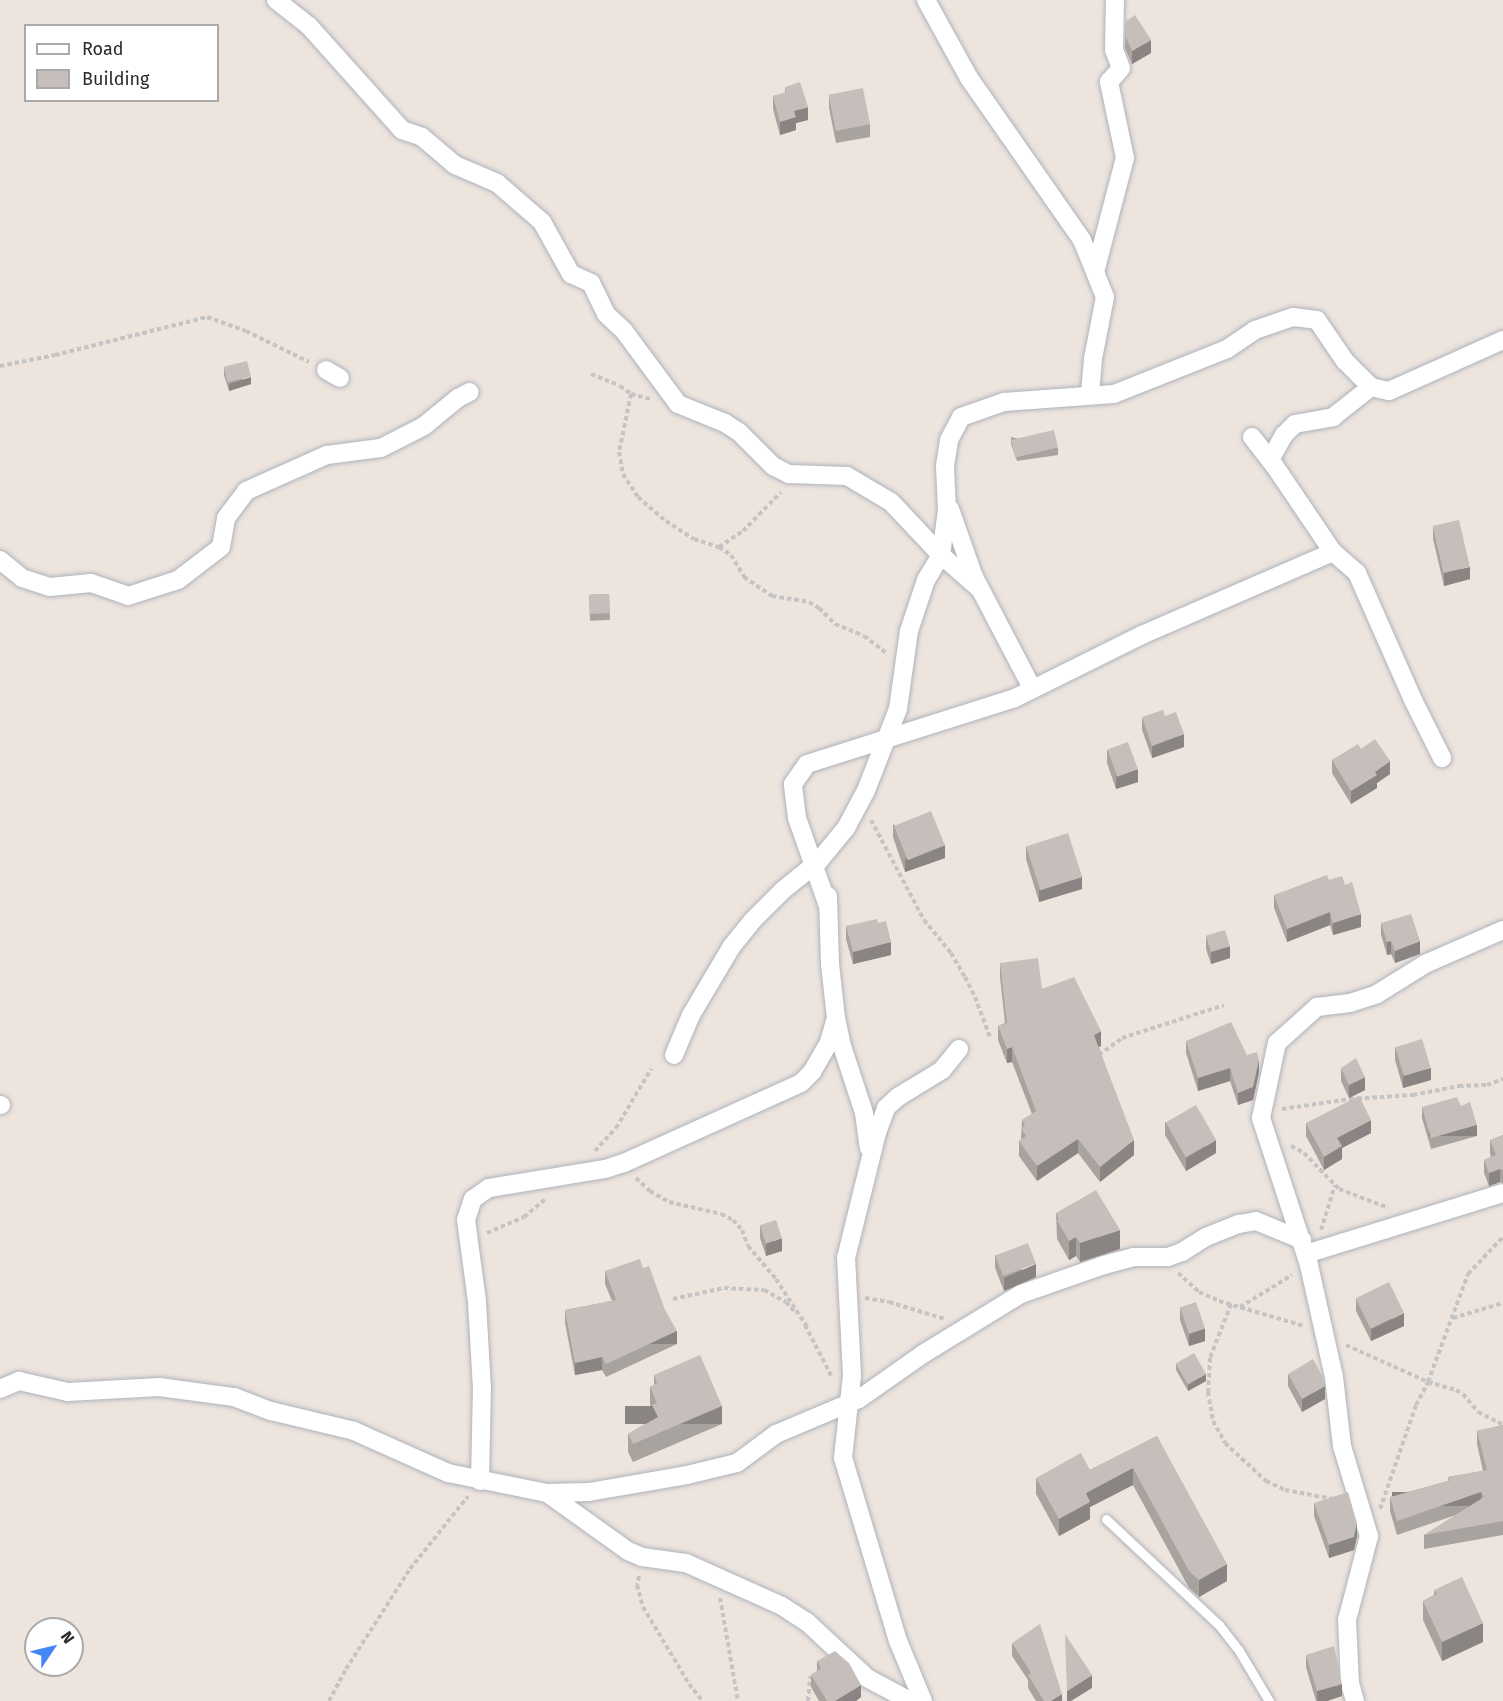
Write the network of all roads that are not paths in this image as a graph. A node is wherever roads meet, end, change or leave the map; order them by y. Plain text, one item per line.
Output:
1 (276, 0) edge
2 (926, 0) edge
3 (1115, 0) edge
4 (1095, 272) junction
5 (1503, 340) edge
6 (1371, 387) junction
7 (470, 392) dead end
8 (1090, 395) junction
9 (1252, 437) dead end
10 (1270, 460) junction
11 (946, 499) junction
12 (1333, 552) junction
13 (941, 555) junction
14 (0, 560) edge
15 (980, 589) junction
16 (1032, 688) junction
17 (886, 741) junction
18 (1443, 758) dead end
19 (831, 846) junction
20 (815, 865) junction
21 (828, 906) junction
22 (1503, 930) edge
23 (836, 1018) junction
24 (959, 1049) dead end
25 (674, 1055) dead end
26 (870, 1157) junction
27 (1503, 1193) edge
28 (1309, 1249) junction
29 (0, 1389) edge
30 (847, 1405) junction
31 (480, 1481) junction
32 (547, 1493) junction
33 (1106, 1519) dead end
34 (910, 1701) edge
35 (923, 1701) edge
36 (1269, 1701) edge
37 (1355, 1701) edge

1 - 13 street
2 - 4 street
3 - 4 street
4 - 8 street
5 - 6 street
6 - 8 street
6 - 10 street
7 - 14 street
8 - 11 street
9 - 10 street
10 - 12 street
11 - 13 street
11 - 15 street
12 - 16 street
12 - 18 street
13 - 15 street
13 - 17 street
15 - 16 street
16 - 17 street
17 - 19 street
17 - 20 street
19 - 20 street
19 - 21 street
20 - 21 street
20 - 25 street
21 - 23 street
22 - 28 street
23 - 26 street
23 - 31 street
24 - 26 street
26 - 30 street
27 - 28 street
28 - 30 street
28 - 37 street
29 - 31 street
30 - 32 street
30 - 35 street
31 - 32 street
32 - 34 street
33 - 36 lane

